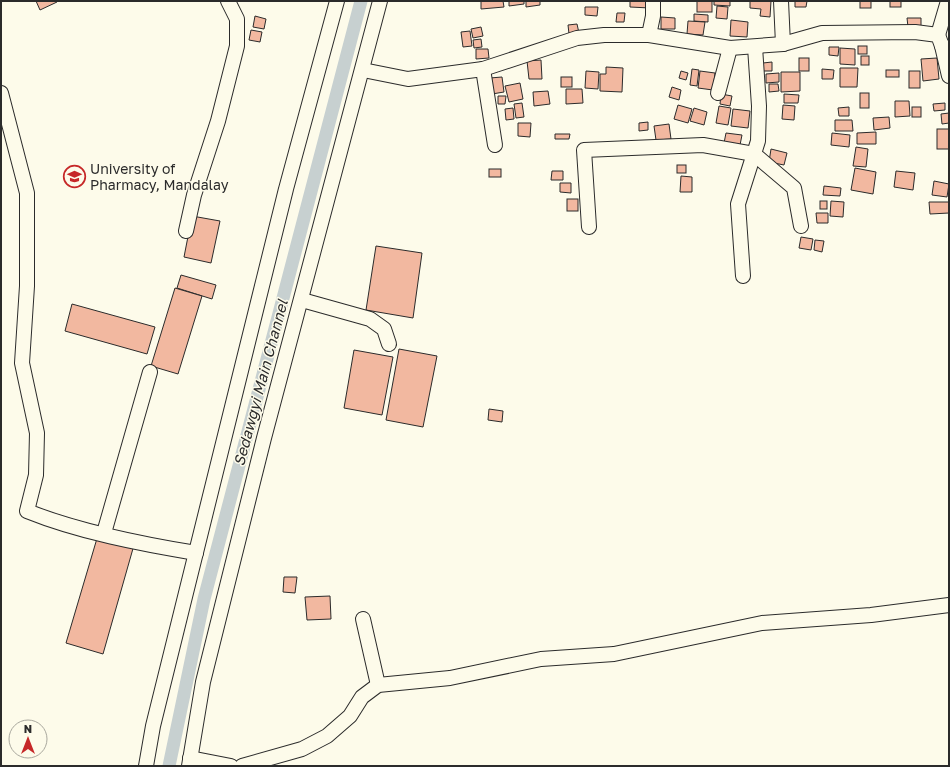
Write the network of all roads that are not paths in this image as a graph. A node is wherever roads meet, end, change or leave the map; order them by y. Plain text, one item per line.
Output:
1 (228, 1) edge
2 (337, 1) edge
3 (380, 1) edge
4 (653, 1) edge
5 (781, 1) edge
6 (948, 1) edge
7 (649, 35) junction
8 (943, 43) edge
9 (783, 44) junction
10 (755, 47) junction
11 (730, 48) junction
12 (483, 69) junction
13 (363, 70) junction
14 (949, 76) edge
15 (1, 92) edge
16 (718, 93) dead end
17 (495, 145) dead end
18 (754, 154) junction
19 (802, 226) dead end
20 (590, 227) dead end
21 (186, 231) dead end
22 (743, 276) dead end
23 (302, 300) junction
24 (388, 344) dead end
25 (150, 372) dead end
26 (104, 533) junction
27 (196, 553) junction
28 (949, 605) edge
29 (363, 619) dead end
30 (378, 685) junction
31 (189, 762) edge
32 (146, 766) edge
33 (231, 766) edge
34 (242, 766) edge

1 - 21 street
2 - 27 street
3 - 13 street
4 - 7 street
5 - 9 street
6 - 8 street
7 - 11 street
7 - 12 street
8 - 9 street
8 - 14 street
9 - 10 street
10 - 11 street
10 - 18 street
11 - 16 street
12 - 13 street
12 - 17 street
13 - 23 street
15 - 26 street
18 - 19 street
18 - 20 street
18 - 22 street
23 - 24 street
23 - 31 street
25 - 26 street
26 - 27 street
27 - 32 street
28 - 30 street
29 - 30 street
30 - 34 street
31 - 33 street

